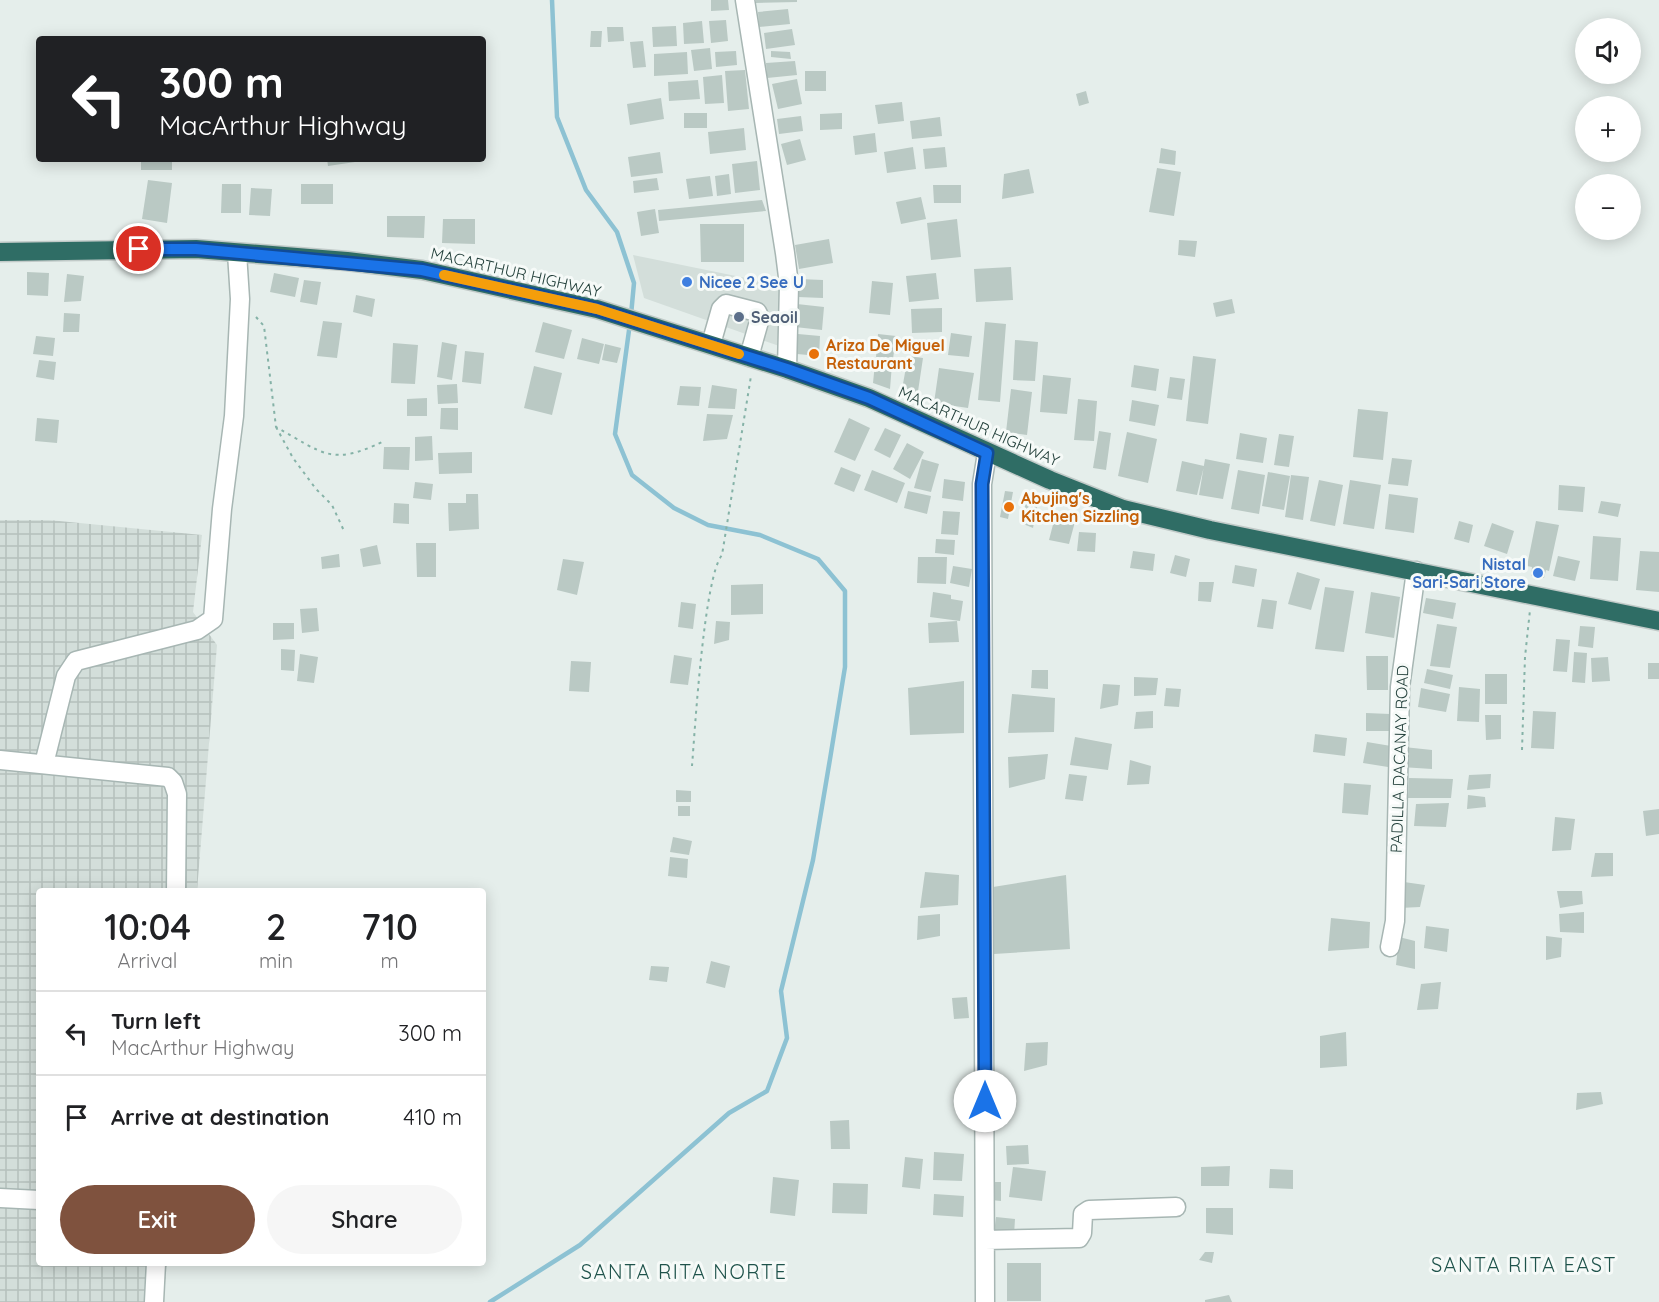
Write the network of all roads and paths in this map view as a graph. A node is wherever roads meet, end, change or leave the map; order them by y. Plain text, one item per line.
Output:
1 (745, 0) edge
2 (0, 252) edge
3 (237, 253) junction
4 (240, 299) junction
5 (711, 344) junction
6 (752, 358) junction
7 (787, 369) junction
8 (276, 427) junction
9 (384, 441) dead end
10 (987, 453) junction
11 (345, 533) dead end
12 (1416, 571) junction
13 (1533, 596) junction
14 (1659, 621) edge
15 (1522, 750) dead end
16 (0, 760) edge
17 (44, 764) junction
18 (692, 766) dead end
19 (176, 888) edge
20 (1390, 947) dead end
21 (0, 1198) edge
22 (36, 1200) edge
23 (1176, 1207) dead end
24 (986, 1240) junction
25 (156, 1266) edge
26 (154, 1302) edge
27 (986, 1302) edge

1 - 7 street
2 - 3 highway, MACARTHUR HIGHWAY
3 - 4 street
3 - 5 highway, MACARTHUR HIGHWAY
4 - 8 path
4 - 17 street
5 - 6 highway, MACARTHUR HIGHWAY
5 - 6 street
6 - 7 highway, MACARTHUR HIGHWAY
6 - 18 path
7 - 10 highway, MACARTHUR HIGHWAY
8 - 9 path
8 - 11 path
10 - 12 highway, MACARTHUR HIGHWAY
10 - 24 street
12 - 13 highway, MACARTHUR HIGHWAY
12 - 20 street, PADILLA DACANAY ROAD
13 - 14 highway, MACARTHUR HIGHWAY
13 - 15 path
16 - 17 street
17 - 19 street
21 - 22 street
23 - 24 street
24 - 27 street
25 - 26 street

